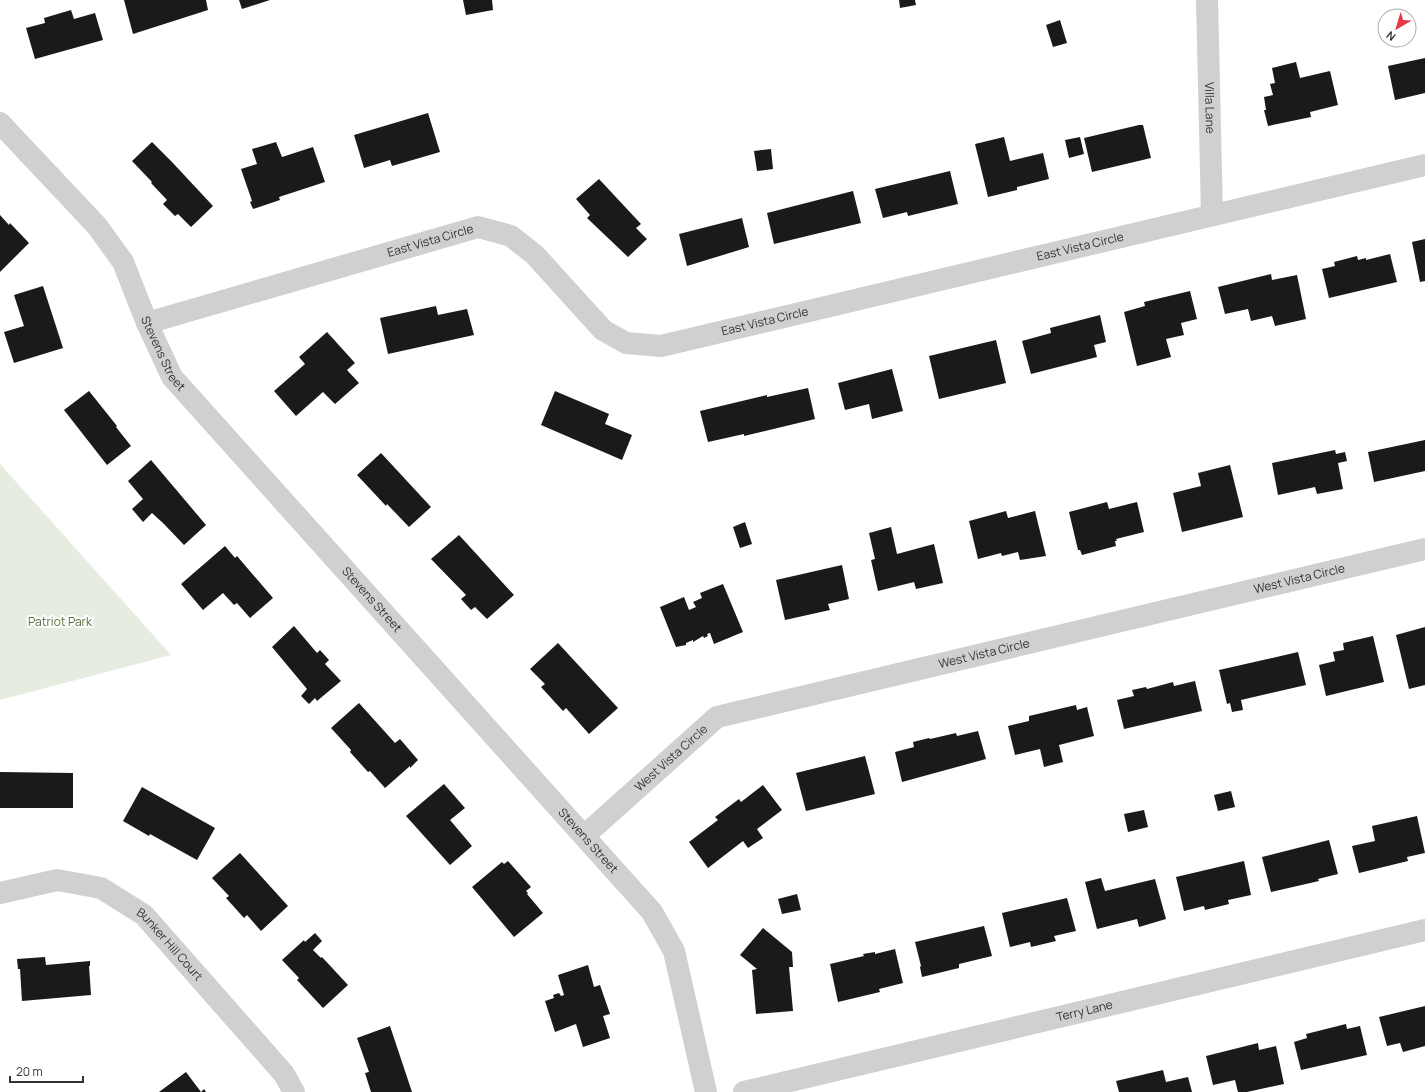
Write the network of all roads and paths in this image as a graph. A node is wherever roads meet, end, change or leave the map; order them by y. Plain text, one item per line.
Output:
1 (1207, 0) edge
2 (0, 123) edge
3 (1425, 165) edge
4 (1212, 215) junction
5 (147, 323) junction
6 (1425, 549) edge
7 (584, 836) junction
8 (0, 893) edge
9 (1425, 930) edge
10 (294, 1092) edge
11 (706, 1092) edge
12 (744, 1092) edge

1 - 4 street, Villa Lane
2 - 5 street, Stevens Street
3 - 4 street, East Vista Circle
4 - 5 street, East Vista Circle
5 - 7 street, Stevens Street
6 - 7 street, West Vista Circle
7 - 11 street, Stevens Street
8 - 10 street, Bunker Hill Court
9 - 12 street, Terry Lane

